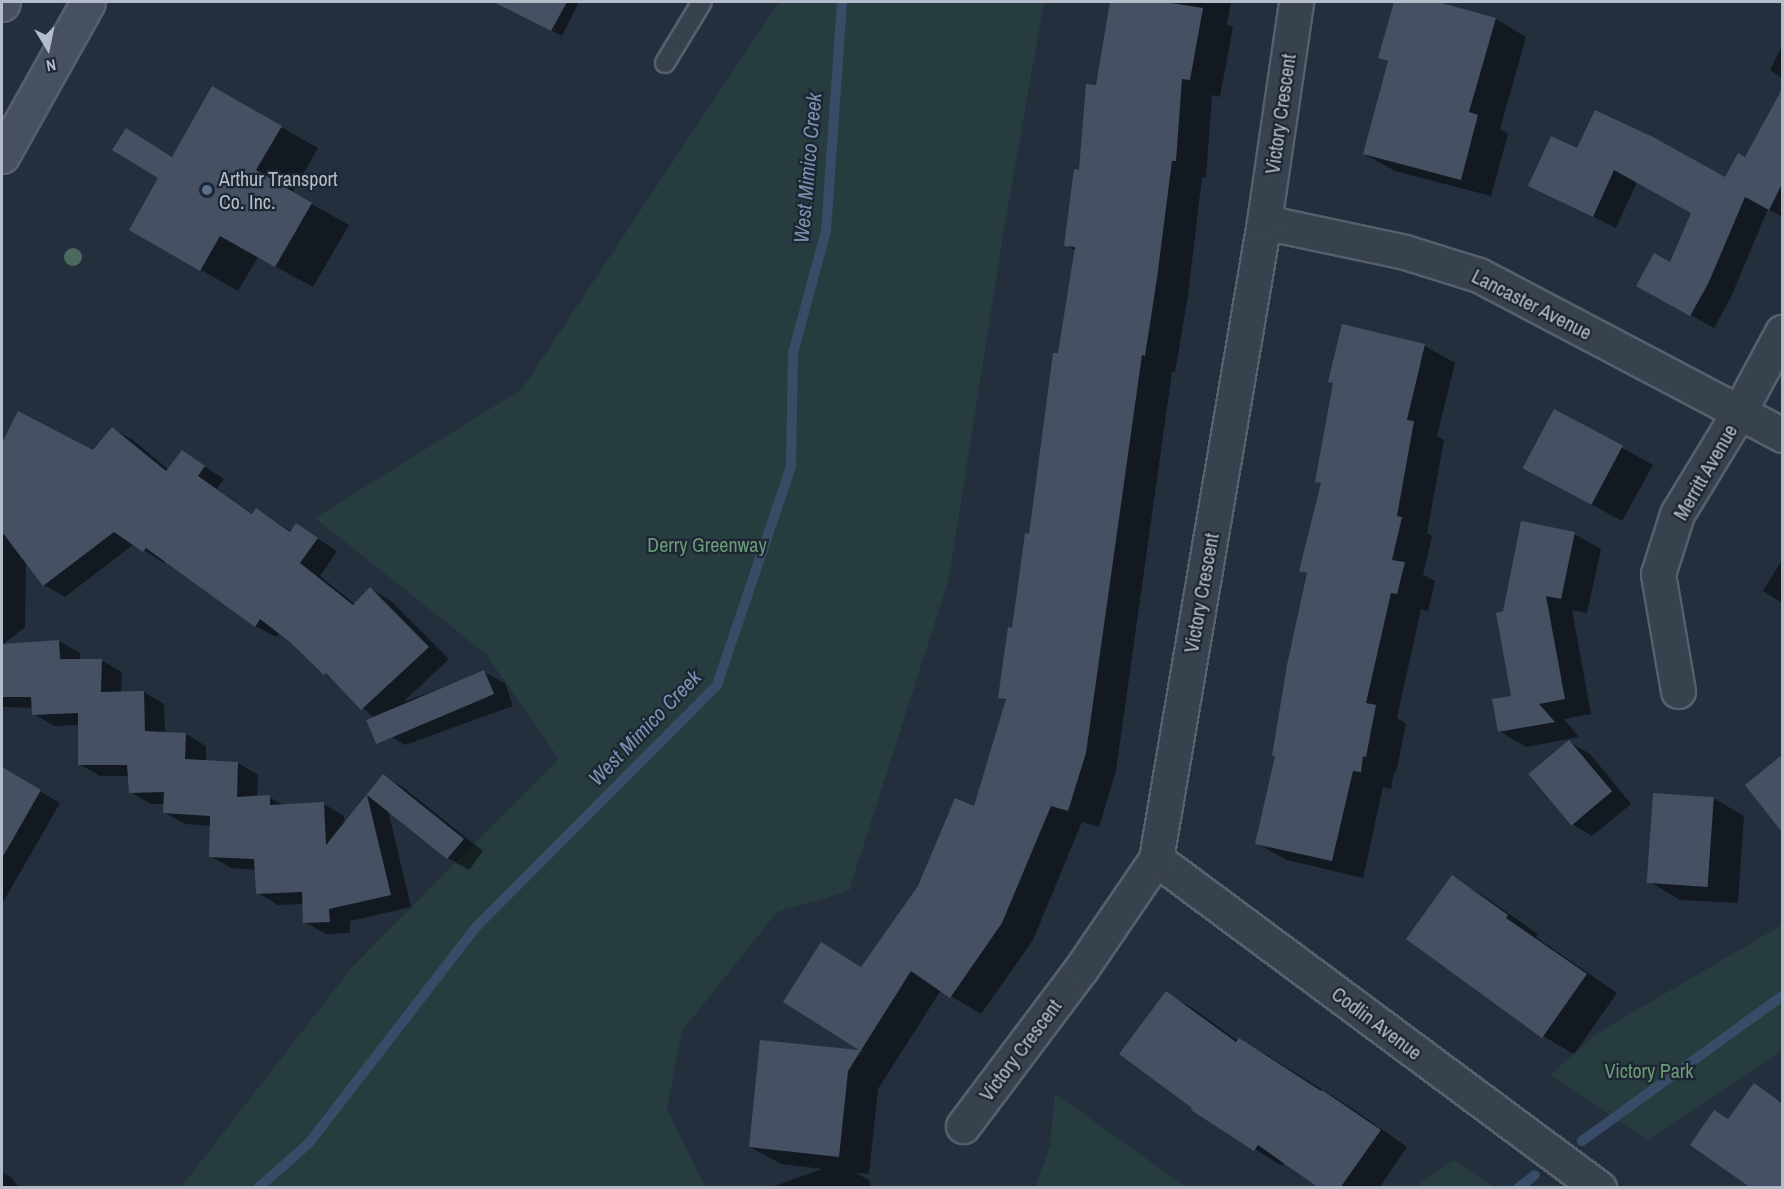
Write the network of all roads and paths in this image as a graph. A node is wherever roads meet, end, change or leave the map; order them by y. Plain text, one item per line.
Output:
1 (88, 2) edge
2 (702, 2) edge
3 (1296, 2) edge
4 (665, 63) dead end
5 (2, 156) edge
6 (1264, 222) junction
7 (1782, 332) edge
8 (1739, 412) junction
9 (1782, 435) edge
10 (1677, 691) dead end
11 (1156, 859) junction
12 (963, 1126) dead end
13 (1599, 1188) edge

1 - 5 main road
2 - 4 lane
3 - 6 street, Victory Crescent
6 - 8 street, Lancaster Avenue
6 - 11 street, Victory Crescent
7 - 8 street, Merritt Avenue
8 - 9 street, Lancaster Avenue
8 - 10 street, Merritt Avenue
11 - 12 street, Victory Crescent
11 - 13 street, Codlin Avenue

